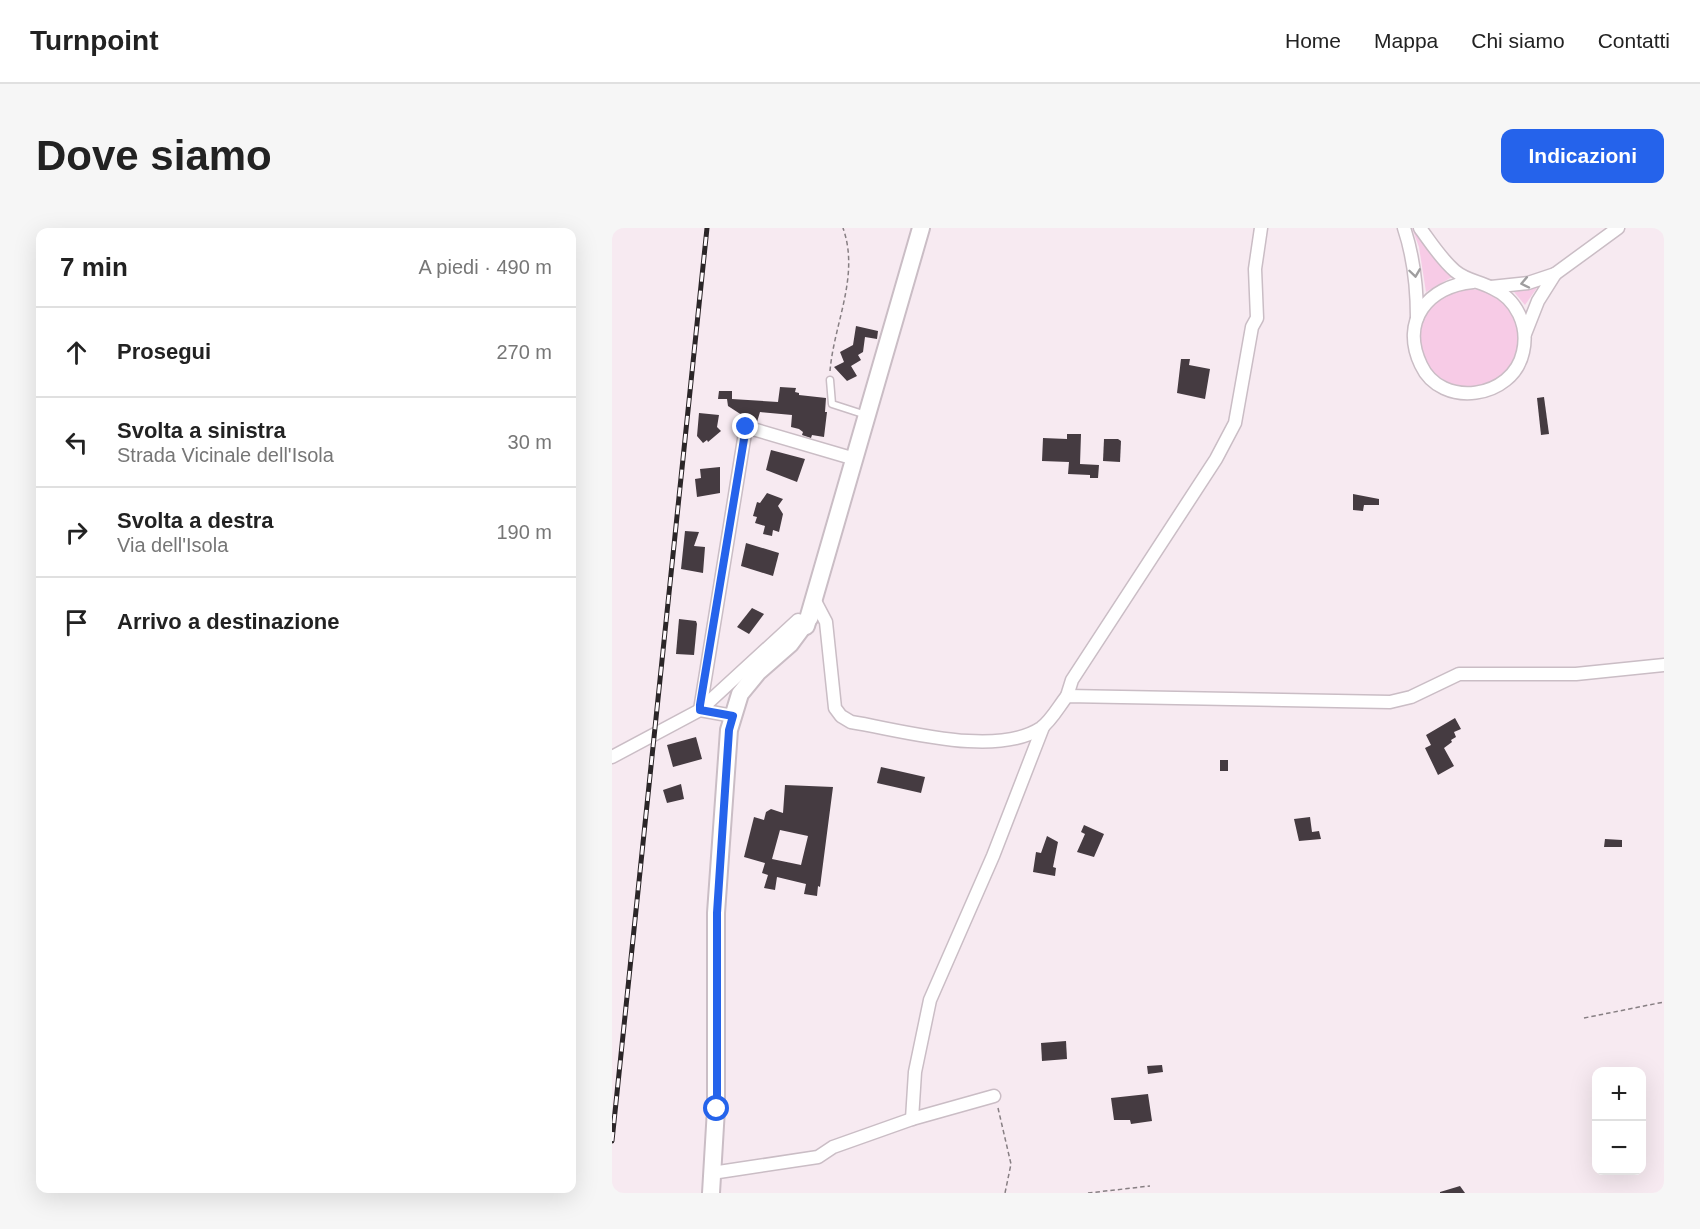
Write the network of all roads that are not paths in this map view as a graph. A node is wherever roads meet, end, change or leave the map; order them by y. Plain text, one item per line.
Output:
1 (921, 228) edge
2 (1261, 228) edge
3 (1404, 228) edge
4 (1420, 228) edge
5 (1618, 228) edge
6 (1556, 274) junction
7 (1473, 282) junction
8 (1491, 287) junction
9 (1417, 319) junction
10 (1525, 335) junction
11 (830, 380) road end
12 (868, 415) junction
13 (855, 459) junction
14 (808, 612) junction
15 (1664, 665) edge
16 (1067, 696) junction
17 (700, 710) junction
18 (733, 716) junction
19 (1043, 727) junction
20 (612, 757) edge
21 (994, 1096) road end
22 (912, 1119) junction
23 (712, 1173) junction
24 (711, 1193) edge

1 - 12 main road
2 - 16 street
3 -> 9 street
4 - 7 street
5 - 6 street
6 -> 8 street
6 - 10 street
7 - 8 street
7 - 9 street
8 - 10 street
9 - 10 street
11 - 12 lane
12 - 13 main road
13 - 14 main road
13 - 17 street
14 - 17 street
14 - 18 main road
14 - 19 street
15 - 16 street
16 - 19 street
17 - 18 street
17 - 20 street
18 - 23 main road
19 - 22 street
21 - 22 street
22 - 23 street
23 - 24 main road

